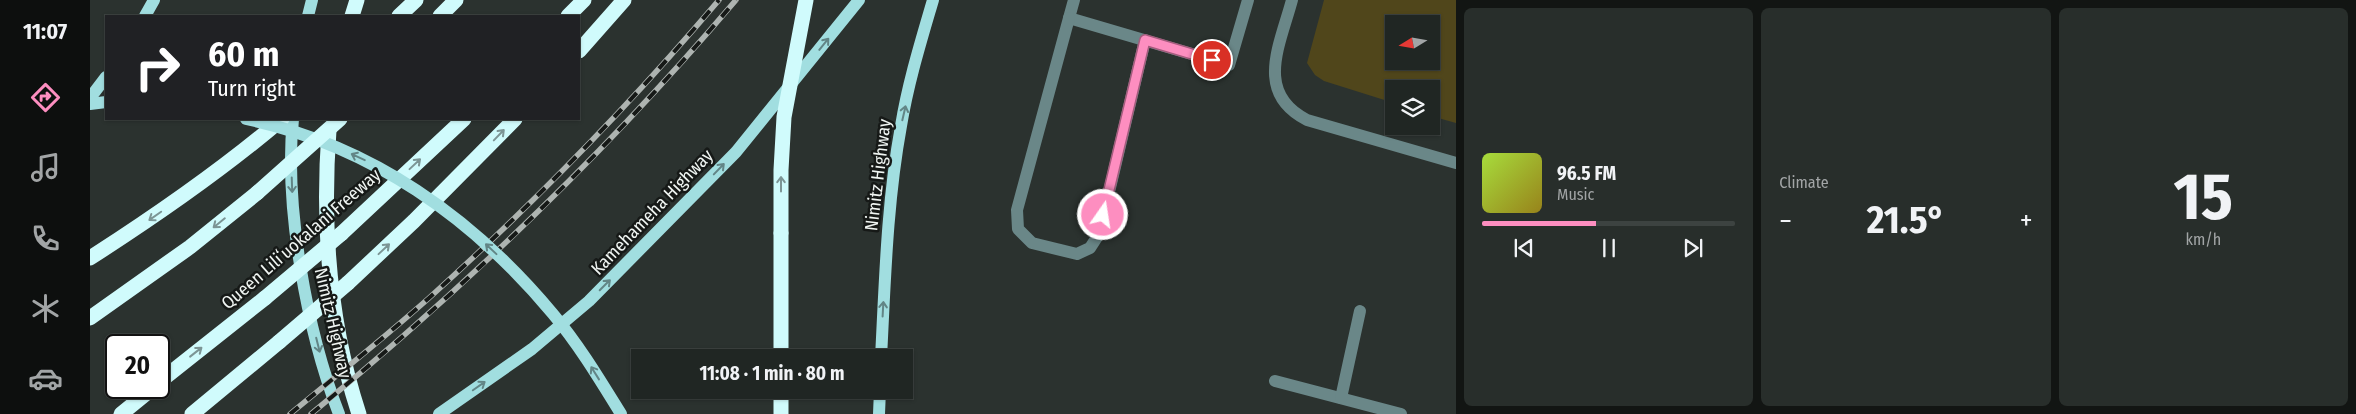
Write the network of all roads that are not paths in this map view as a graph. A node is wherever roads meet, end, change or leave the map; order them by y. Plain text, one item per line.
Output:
1 (154, 0) edge
2 (312, 0) edge
3 (358, 0) edge
4 (416, 0) edge
5 (456, 0) edge
6 (584, 0) edge
7 (624, 0) edge
8 (806, 0) edge
9 (859, 0) edge
10 (933, 0) edge
11 (1074, 0) edge
12 (1248, 0) edge
13 (1292, 0) edge
14 (146, 15) edge
15 (308, 15) edge
16 (352, 15) edge
17 (400, 15) edge
18 (441, 15) edge
19 (569, 15) edge
20 (1069, 18) junction
21 (1145, 40) junction
22 (580, 50) edge
23 (105, 78) edge
24 (90, 98) edge
25 (105, 102) edge
26 (90, 104) edge
27 (249, 120) edge
28 (281, 120) edge
29 (293, 120) edge
30 (330, 120) edge
31 (339, 120) edge
32 (463, 120) edge
33 (514, 120) edge
34 (1456, 163) edge
35 (90, 258) edge
36 (1360, 311) dead end
37 (90, 318) edge
38 (781, 349) edge
39 (881, 349) edge
40 (170, 373) edge
41 (1275, 381) dead end
42 (1341, 398) junction
43 (139, 399) edge
44 (781, 399) edge
45 (879, 399) edge
46 (121, 414) edge
47 (192, 414) edge
48 (339, 414) edge
49 (359, 414) edge
50 (439, 414) edge
51 (621, 414) edge
52 (781, 414) edge
53 (878, 414) edge
54 (1401, 414) edge

1 - 14 main road
2 - 15 main road
3 - 16 highway
4 - 17 highway
5 - 18 highway
6 - 19 highway
7 - 22 highway
38 -> 8 highway, bridge
50 -> 9 main road, Kamehameha Highway
39 -> 10 main road, Nimitz Highway
11 - 20 street
12 - 21 street
13 - 34 street
20 - 21 street
20 - 21 street
23 - 24 main road
25 - 26 main road
51 -> 27 main road, bridge
28 -> 35 highway
29 -> 48 main road, Nimitz Highway
30 - 49 highway
31 -> 37 highway, bridge
40 -> 32 highway, Queen Liliʻuokalani Freeway, bridge
47 -> 33 highway, bridge
36 - 42 street
41 - 42 street
42 - 54 street
43 - 46 highway
44 - 52 highway
45 - 53 main road

